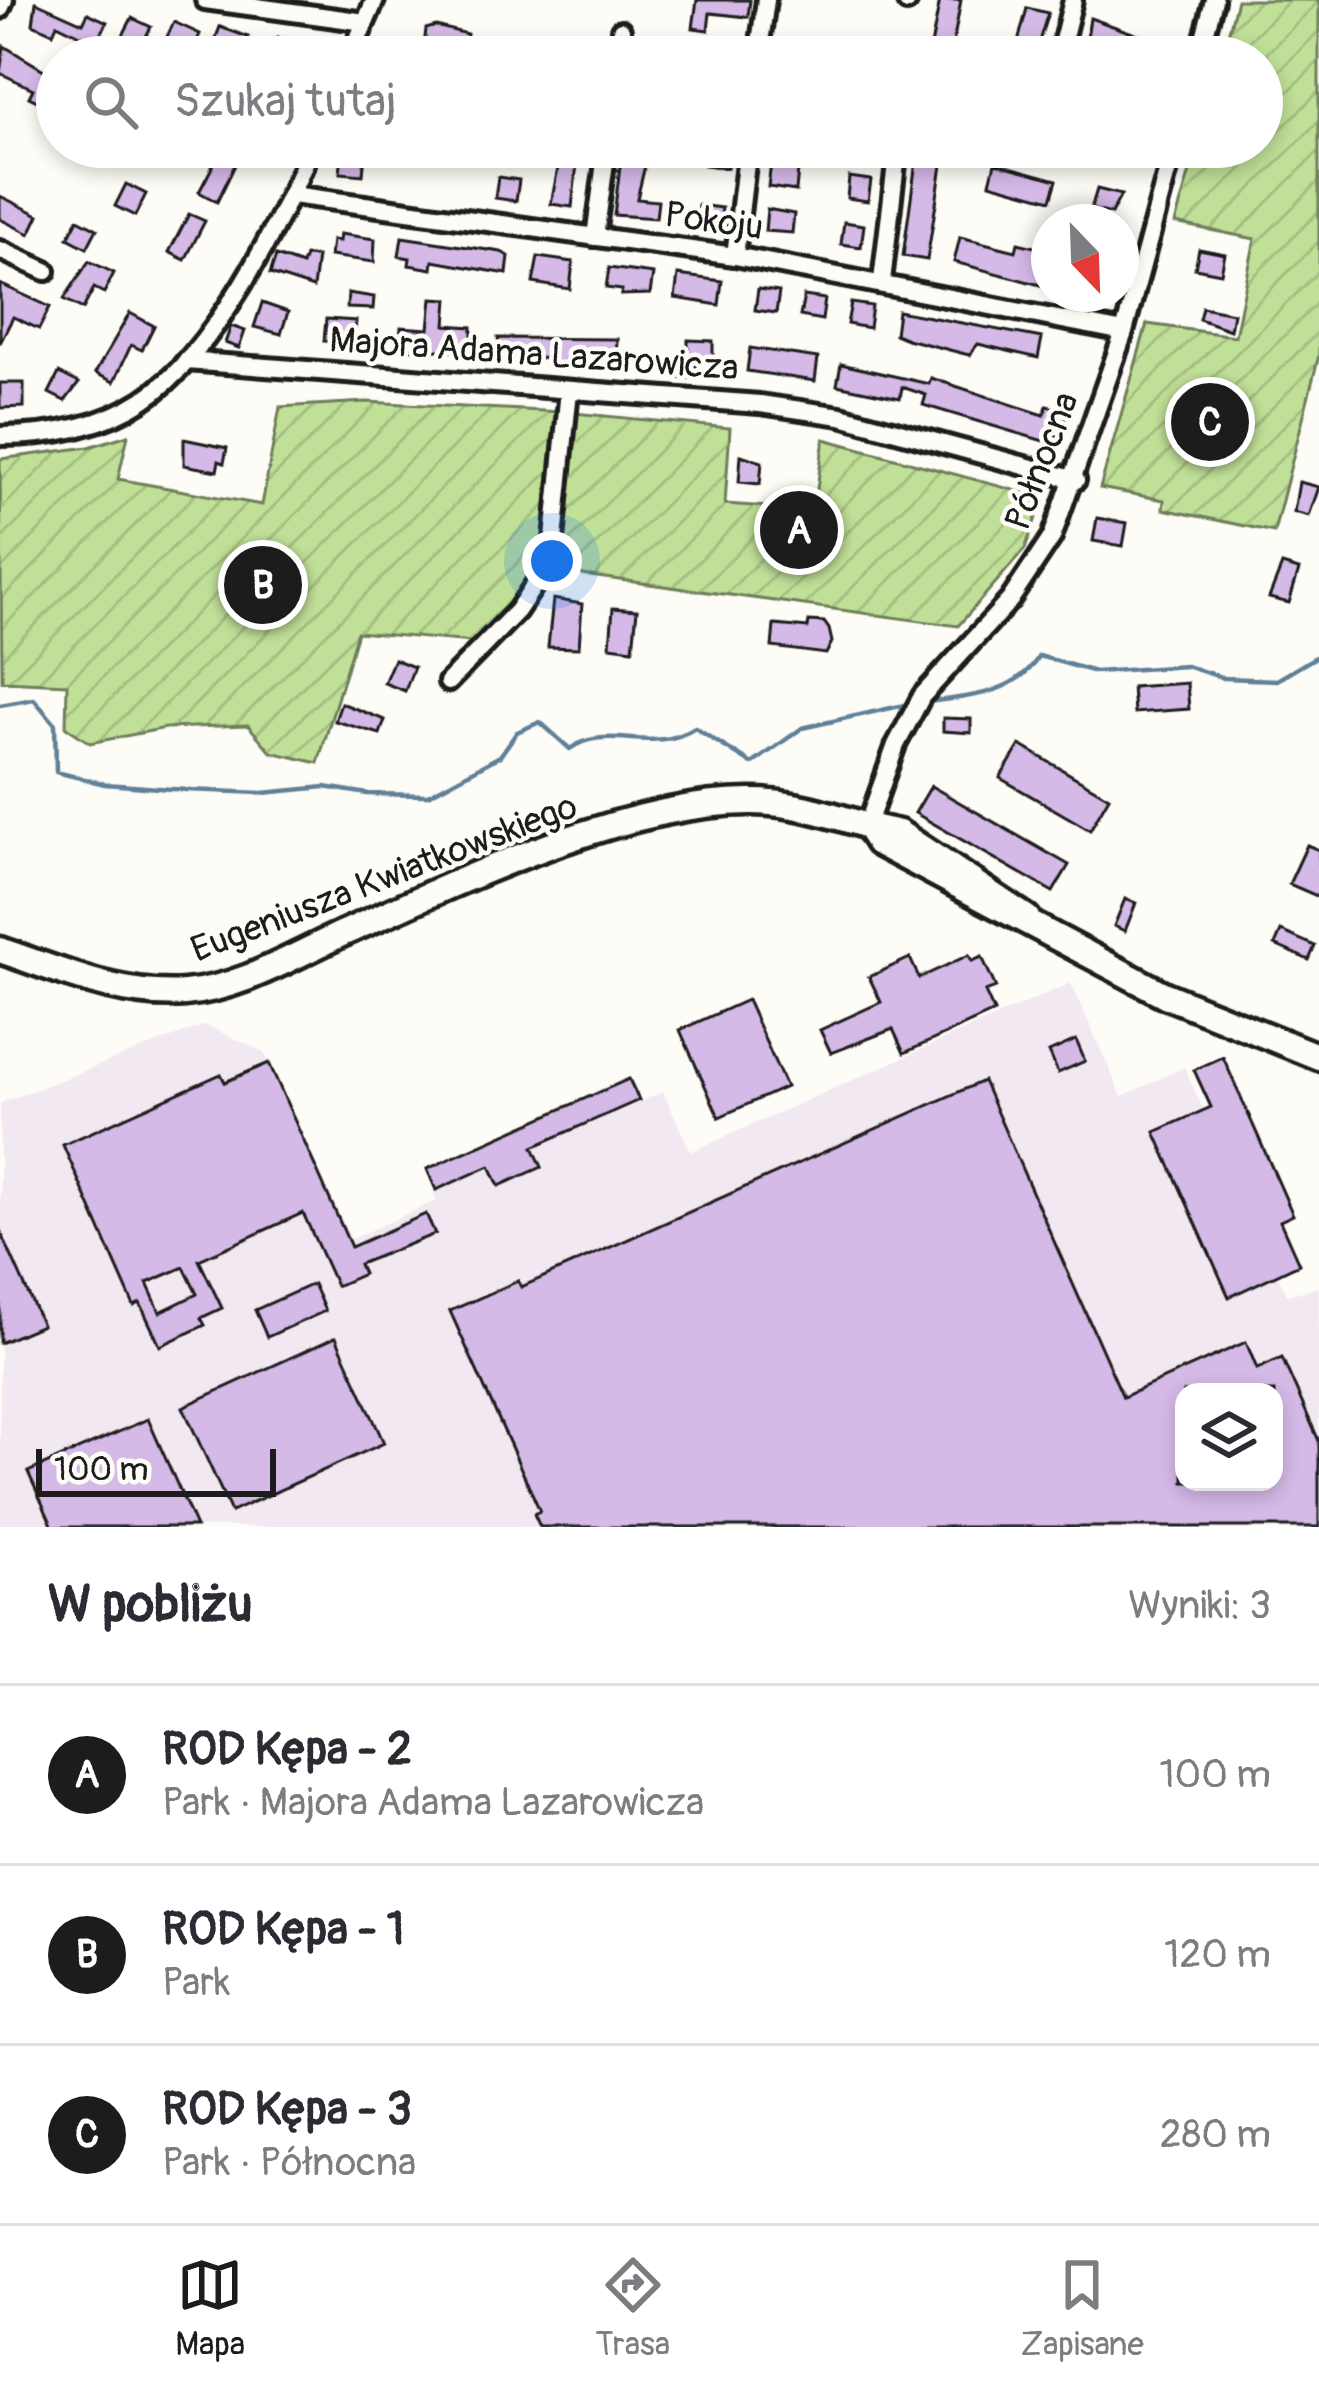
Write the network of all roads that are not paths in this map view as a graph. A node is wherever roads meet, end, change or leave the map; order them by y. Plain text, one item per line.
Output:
1 (4, 0) edge
2 (205, 0) edge
3 (375, 0) edge
4 (766, 0) edge
5 (1073, 0) edge
6 (1214, 0) edge
7 (236, 2) edge
8 (0, 9) edge
9 (365, 22) junction
10 (621, 30) dead end
11 (359, 36) edge
12 (620, 36) edge
13 (761, 36) edge
14 (1064, 36) edge
15 (1205, 36) edge
16 (303, 168) edge
17 (604, 168) edge
18 (745, 168) edge
19 (895, 168) edge
20 (1168, 168) edge
21 (292, 195) junction
22 (595, 237) junction
23 (0, 250) edge
24 (735, 256) junction
25 (46, 271) dead end
26 (882, 280) junction
27 (1124, 332) junction
28 (186, 361) junction
29 (568, 390) junction
30 (0, 436) edge
31 (1076, 480) junction
32 (448, 682) dead end
33 (867, 826) junction
34 (0, 950) edge
35 (1319, 1058) edge

1 - 8 street
2 - 7 street
3 - 9 street
4 - 13 street
5 - 14 street
6 - 15 street
7 - 9 street
9 - 11 street
10 - 12 street
16 - 21 street
17 - 22 street
18 - 24 street
19 - 26 street
20 - 27 street, Północna
21 - 22 street, Pokoju
21 - 28 street
22 - 24 street, Pokoju
23 - 25 street
24 - 26 street, Pokoju
26 - 27 street, Pokoju
27 - 31 street, Północna
28 - 29 street, Majora Adama Lazarowicza
28 - 30 street
29 - 31 street, Majora Adama Lazarowicza
29 - 32 street
31 - 33 street, Północna
33 - 34 street, Eugeniusza Kwiatkowskiego
33 - 35 street, Eugeniusza Kwiatkowskiego

